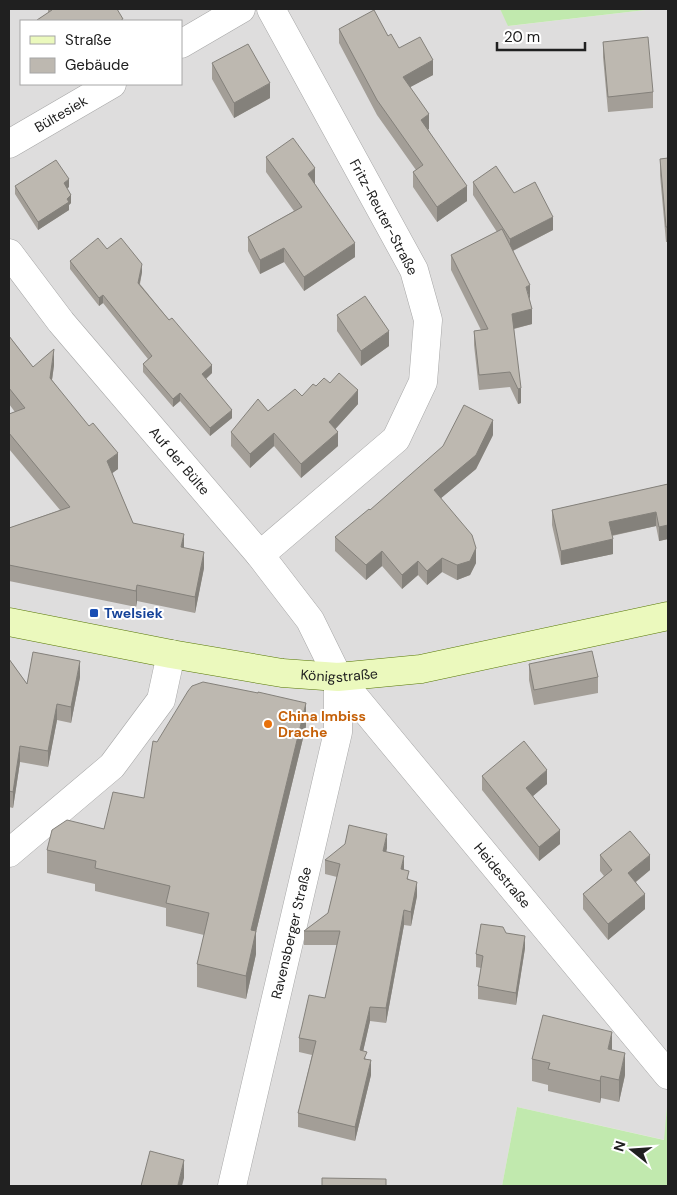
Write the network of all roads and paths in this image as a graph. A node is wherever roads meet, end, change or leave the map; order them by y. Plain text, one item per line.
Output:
1 (241, 9) edge
2 (271, 9) edge
3 (182, 43) edge
4 (110, 85) edge
5 (9, 144) edge
6 (9, 253) edge
7 (260, 555) junction
8 (668, 616) edge
9 (9, 622) edge
10 (171, 654) junction
11 (338, 677) junction
12 (9, 853) edge
13 (668, 1074) edge
14 (232, 1186) edge

1 - 3 street
2 - 7 street, Fritz-Reuter-Straße
4 - 5 street, Bültesiek
6 - 7 street, Auf der Bülte
7 - 11 street, Auf der Bülte
8 - 11 main road, Königstraße
9 - 10 main road, Königstraße
10 - 11 main road, Königstraße
10 - 12 street
11 - 13 street, Heidestraße
11 - 14 street, Ravensberger Straße

